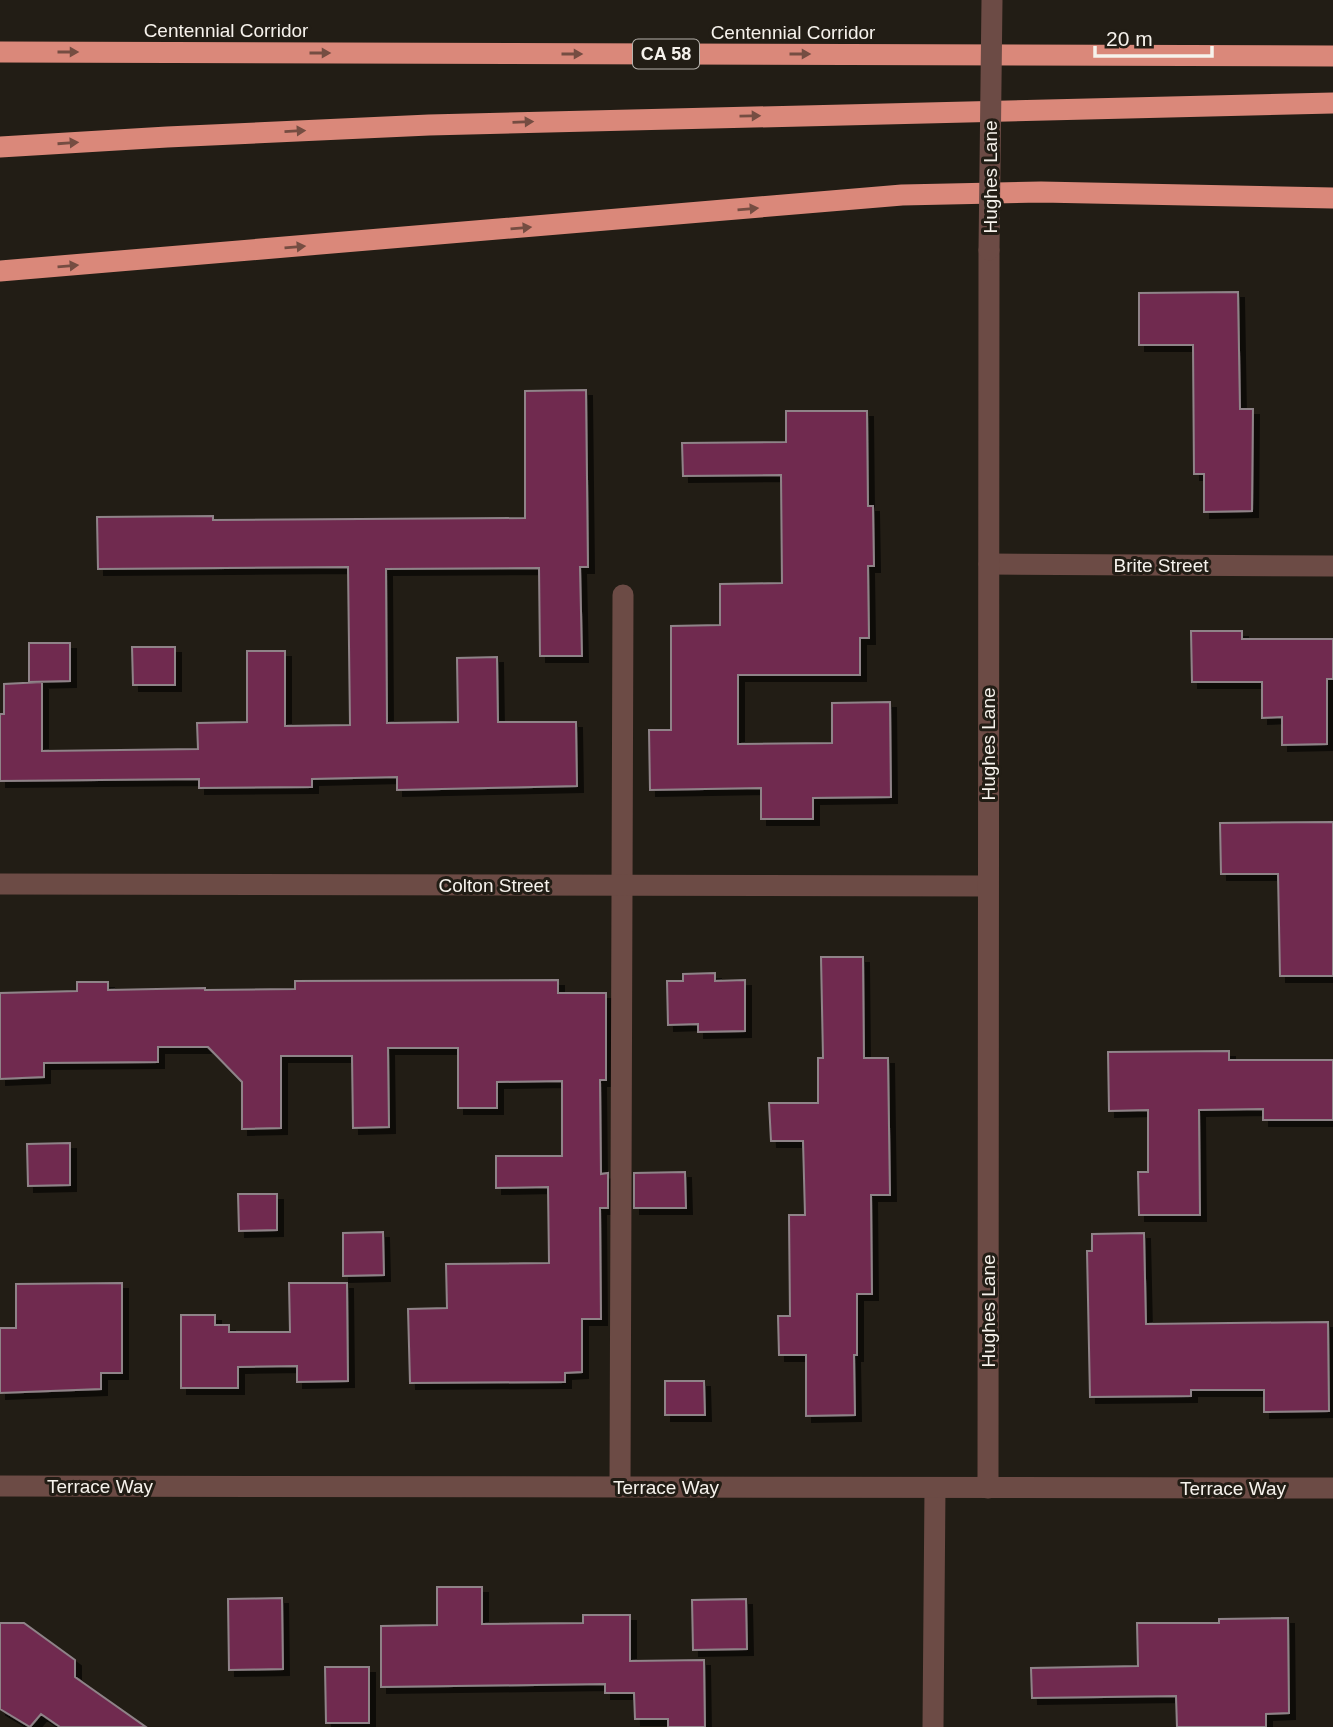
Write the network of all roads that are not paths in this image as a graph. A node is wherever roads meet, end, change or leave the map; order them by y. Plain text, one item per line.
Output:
1 (992, 0) edge
2 (0, 52) edge
3 (1333, 56) edge
4 (1333, 103) edge
5 (0, 147) edge
6 (1333, 198) edge
7 (0, 271) edge
8 (989, 564) junction
9 (1333, 566) edge
10 (623, 595) dead end
11 (0, 884) edge
12 (623, 885) junction
13 (988, 886) junction
14 (0, 1486) edge
15 (620, 1487) junction
16 (935, 1488) junction
17 (988, 1488) junction
18 (1333, 1488) edge
19 (933, 1727) edge

1 - 8 street, Hughes Lane, bridge
2 -> 3 highway, Centennial Corridor / CA 58
5 -> 4 highway
7 -> 6 highway
8 - 9 street, Brite Street
8 - 13 street, Hughes Lane
10 - 12 street
11 - 12 street, Colton Street
12 - 13 street, Colton Street
12 - 15 street
13 - 17 street, Hughes Lane
14 - 15 street, Terrace Way
15 - 16 street, Terrace Way
16 - 17 street, Terrace Way
16 - 19 street
17 - 18 street, Terrace Way

